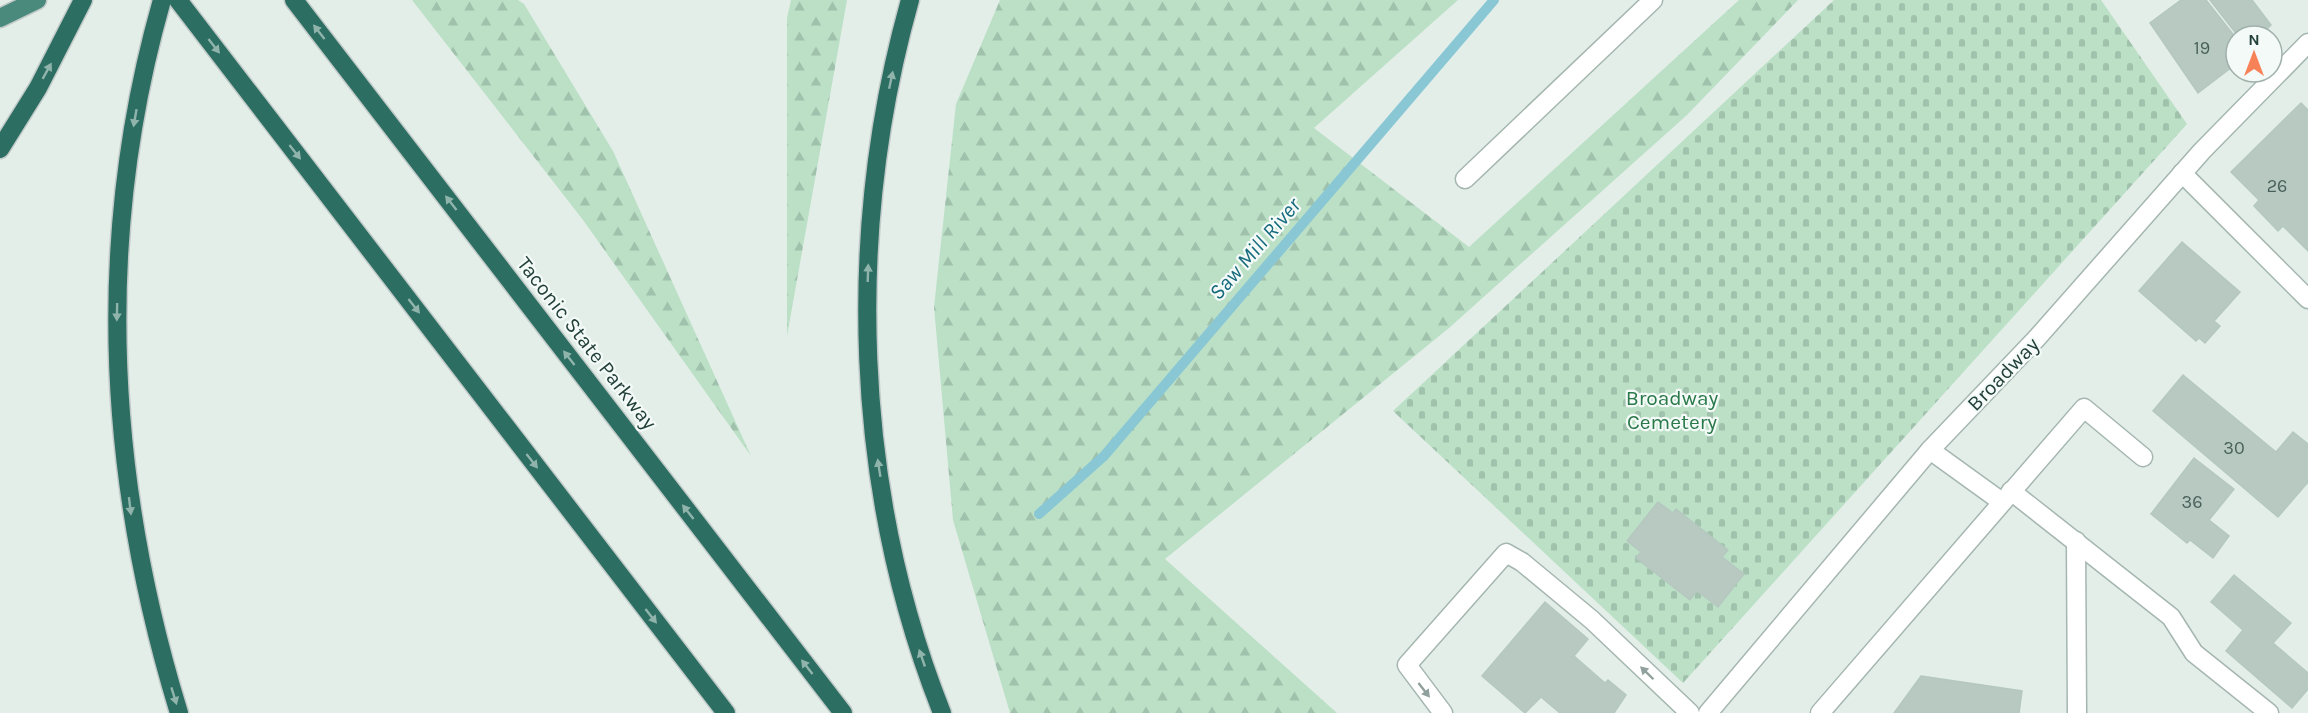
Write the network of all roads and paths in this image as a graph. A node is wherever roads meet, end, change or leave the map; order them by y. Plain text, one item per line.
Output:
1 (37, 0) edge
2 (83, 0) edge
3 (162, 0) edge
4 (178, 0) edge
5 (294, 0) edge
6 (910, 0) edge
7 (1653, 0) edge
8 (0, 18) edge
9 (2308, 43) edge
10 (0, 149) edge
11 (2182, 173) junction
12 (1465, 178) dead end
13 (2308, 299) edge
14 (1930, 450) junction
15 (2143, 457) dead end
16 (2007, 496) junction
17 (2076, 541) junction
18 (179, 713) edge
19 (726, 713) edge
20 (843, 713) edge
21 (942, 713) edge
22 (1443, 713) edge
23 (1690, 713) edge
24 (1708, 713) edge
25 (1820, 713) edge
26 (2077, 713) edge
27 (2269, 713) edge

1 - 8 highway
10 -> 2 highway
3 -> 18 highway
4 -> 19 highway
20 -> 5 highway, Taconic State Parkway
21 -> 6 highway
7 - 12 street
9 - 11 street, Broadway
11 - 13 street
11 - 14 street, Broadway
14 - 16 street
14 - 24 street, Broadway
15 - 16 street
16 - 17 street
16 - 25 street
17 - 26 street
17 - 27 street
23 -> 22 street

